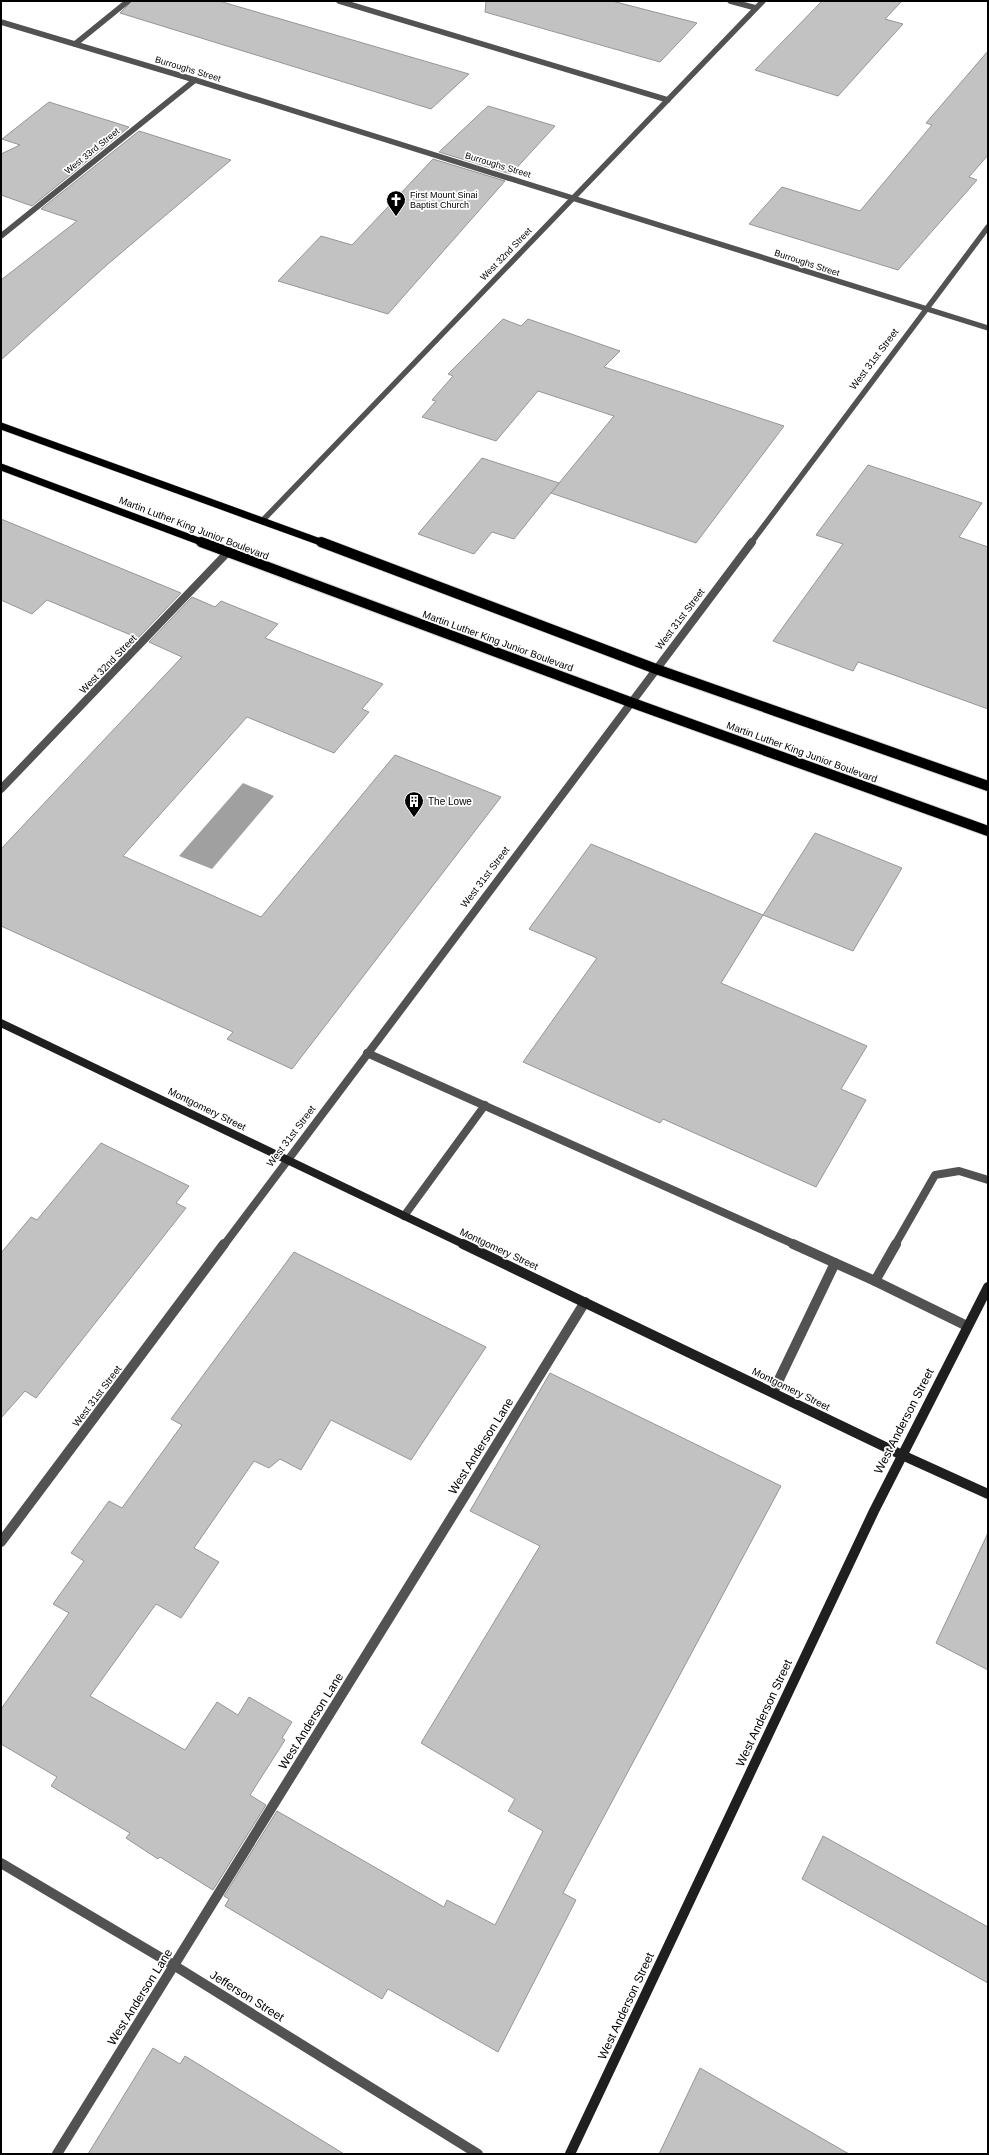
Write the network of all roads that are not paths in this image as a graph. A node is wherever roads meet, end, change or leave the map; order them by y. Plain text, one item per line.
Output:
1 (128, 1) edge
2 (338, 1) edge
3 (730, 1) edge
4 (763, 1) edge
5 (756, 8) junction
6 (1, 22) edge
7 (75, 44) junction
8 (195, 80) junction
9 (668, 100) junction
10 (573, 198) junction
11 (988, 227) edge
12 (1, 236) edge
13 (926, 309) junction
14 (988, 328) edge
15 (1, 426) edge
16 (1, 467) edge
17 (263, 520) junction
18 (228, 552) junction
19 (656, 669) junction
20 (630, 702) junction
21 (988, 786) edge
22 (1, 789) edge
23 (988, 831) edge
24 (1, 1023) edge
25 (367, 1053) junction
26 (485, 1106) junction
27 (287, 1160) junction
28 (988, 1180) edge
29 (404, 1216) junction
30 (835, 1263) junction
31 (875, 1281) junction
32 (988, 1287) edge
33 (586, 1302) junction
34 (967, 1326) junction
35 (773, 1392) junction
36 (902, 1455) junction
37 (988, 1494) edge
38 (1, 1542) edge
39 (1, 1863) edge
40 (175, 1966) junction
41 (57, 2154) edge
42 (478, 2154) edge
43 (570, 2154) edge

1 - 7 street
2 - 9 street
3 - 5 street
4 - 5 street, West 32nd Street
5 - 9 street, West 32nd Street
6 - 7 street, Burroughs Street
7 - 8 street, Burroughs Street
8 - 10 street, Burroughs Street
8 - 12 street, West 33rd Street
9 - 10 street, West 32nd Street
10 - 13 street, Burroughs Street
10 - 17 street, West 32nd Street
11 - 13 street, West 31st Street
13 - 14 street, Burroughs Street
13 - 19 street, West 31st Street
15 - 17 main road
16 - 18 main road, Martin Luther King Junior Boulevard
17 - 19 main road
18 - 20 main road, Martin Luther King Junior Boulevard
18 - 22 street, West 32nd Street
19 - 20 street, West 31st Street
19 - 21 main road
20 - 23 main road, Martin Luther King Junior Boulevard
20 - 25 street, West 31st Street
24 - 27 main road, Montgomery Street
25 - 26 street
25 - 27 street, West 31st Street
26 - 29 street
26 - 30 street
27 - 29 main road, Montgomery Street
27 - 38 street, West 31st Street
28 - 31 street
29 - 33 main road, Montgomery Street
30 - 31 street
30 - 35 street
31 - 34 street
32 - 34 main road, West Anderson Street
33 - 35 main road, Montgomery Street
33 - 40 street, West Anderson Lane
34 - 36 main road, West Anderson Street
35 - 36 main road, Montgomery Street
36 - 37 main road, Montgomery Street
36 - 43 main road, West Anderson Street
39 - 40 street, Jefferson Street
40 - 41 street, West Anderson Lane
40 - 42 street, Jefferson Street

